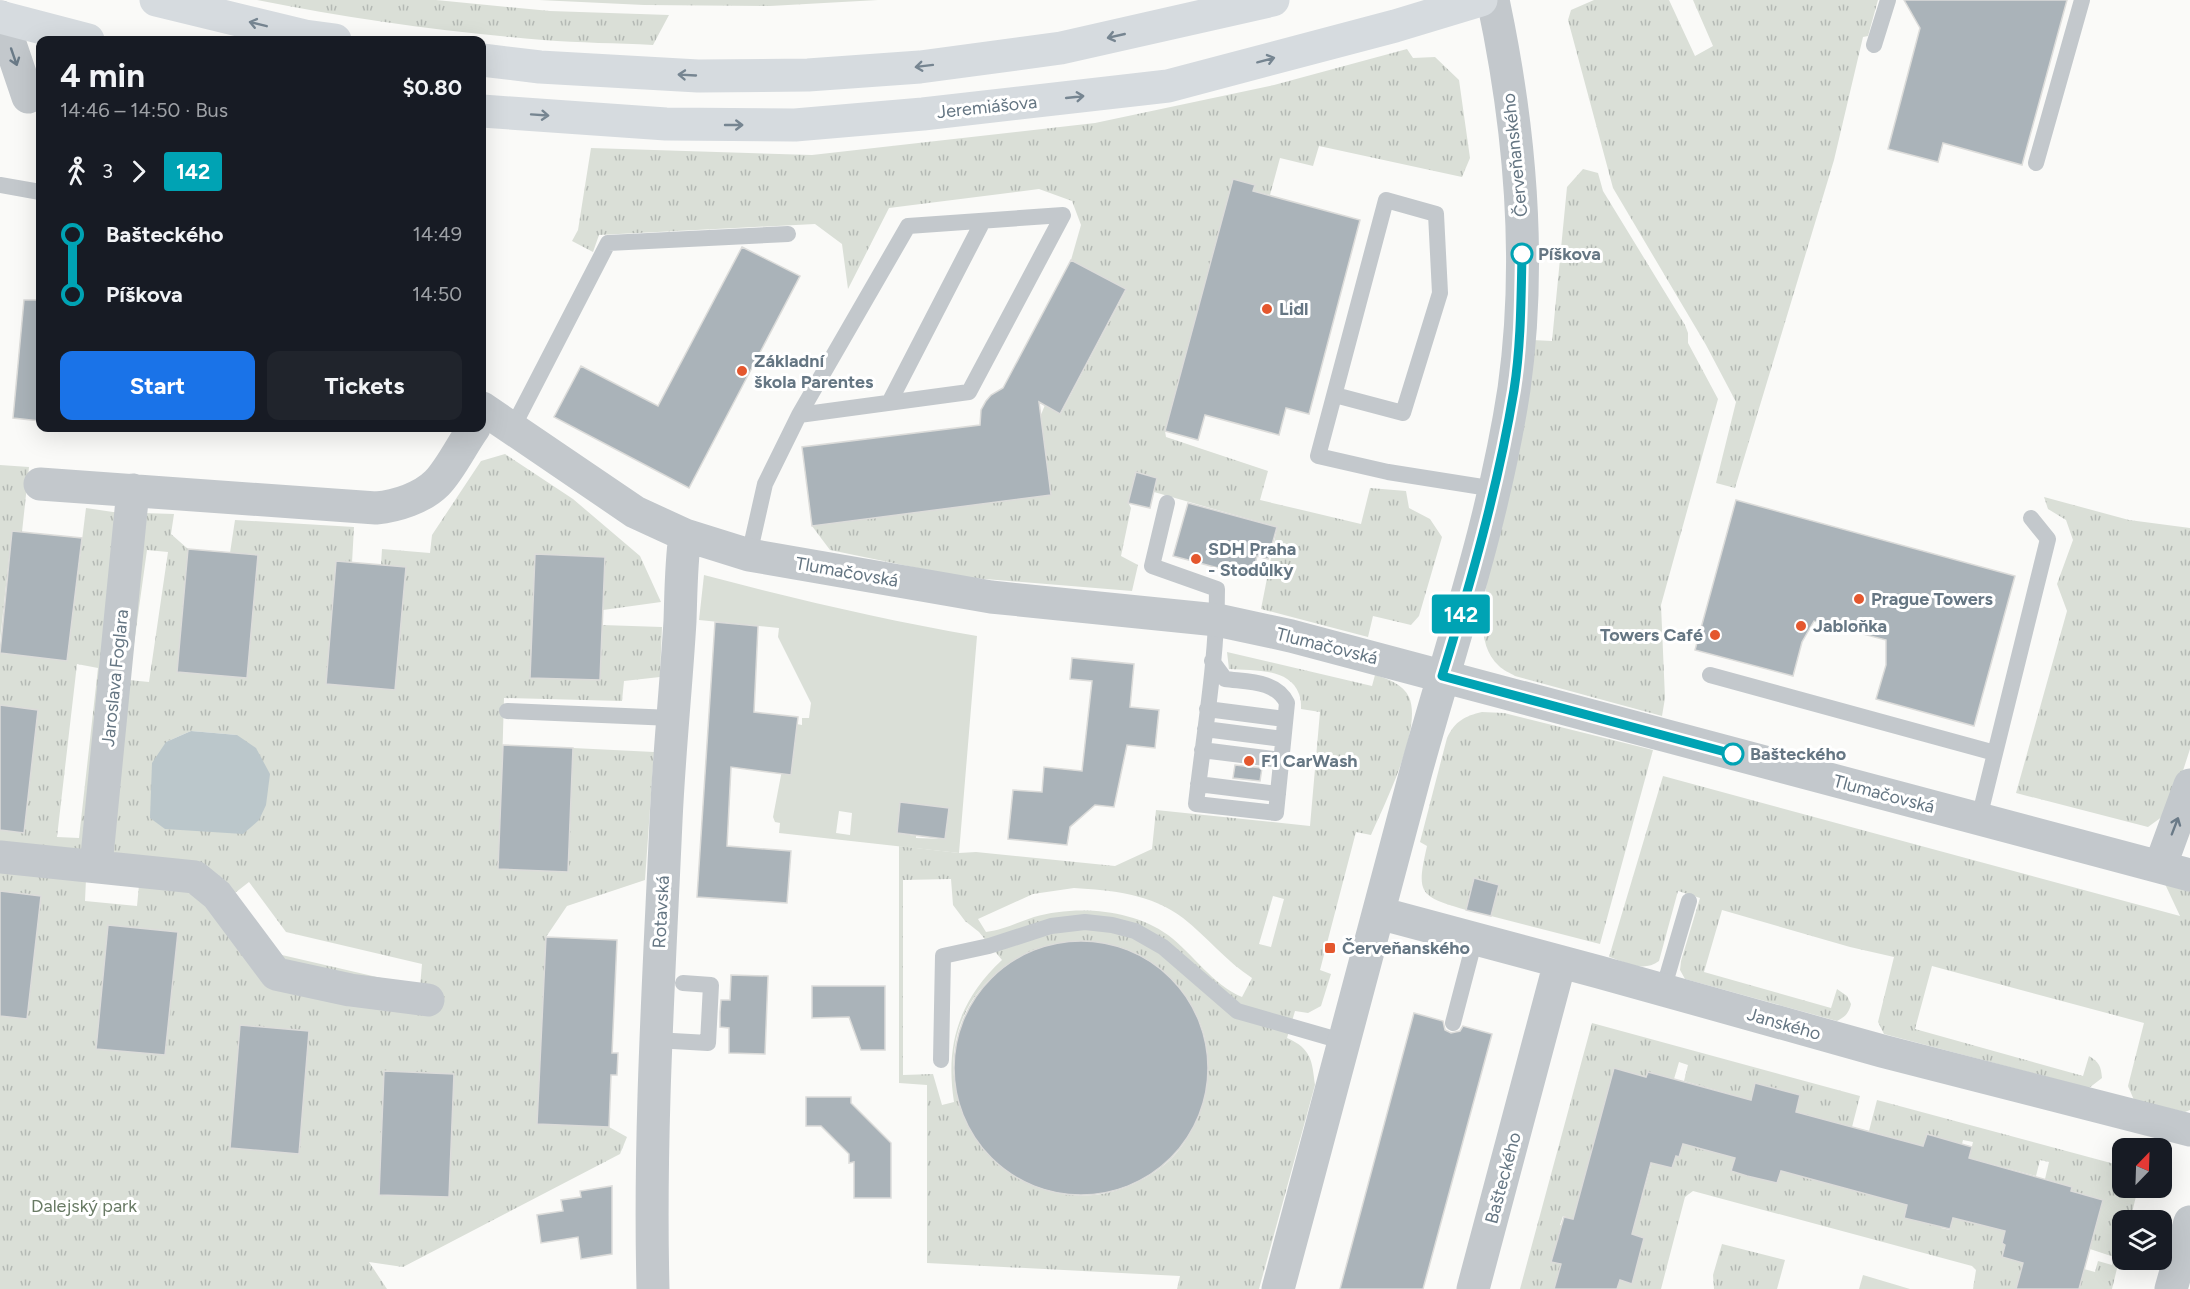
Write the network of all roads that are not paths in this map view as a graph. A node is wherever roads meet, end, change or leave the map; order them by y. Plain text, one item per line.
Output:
1 (156, 0) edge
2 (1273, 0) edge
3 (1481, 0) edge
4 (1492, 0) edge
5 (1888, 0) edge
6 (2082, 0) edge
7 (0, 17) edge
8 (73, 36) edge
9 (305, 36) edge
10 (1874, 45) dead end
11 (486, 60) edge
12 (23, 97) edge
13 (486, 111) edge
14 (2036, 163) dead end
15 (0, 186) edge
16 (36, 191) edge
17 (983, 220) junction
18 (788, 234) dead end
19 (1335, 395) junction
20 (889, 403) junction
21 (799, 415) junction
22 (486, 418) edge
23 (512, 429) junction
24 (470, 432) edge
25 (40, 484) dead end
26 (1495, 489) junction
27 (134, 490) junction
28 (1167, 503) dead end
29 (2031, 518) dead end
30 (685, 535) junction
31 (749, 555) junction
32 (1217, 620) junction
33 (1212, 661) junction
34 (1710, 675) dead end
35 (1442, 676) junction
36 (1207, 709) junction
37 (507, 711) dead end
38 (672, 718) junction
39 (1285, 719) junction
40 (1205, 729) junction
41 (1283, 739) junction
42 (1202, 750) junction
43 (1995, 753) junction
44 (1281, 760) junction
45 (2190, 785) edge
46 (1979, 818) junction
47 (0, 857) edge
48 (96, 866) junction
49 (2175, 871) edge
50 (1689, 900) dead end
51 (1379, 913) junction
52 (1475, 939) junction
53 (1560, 962) junction
54 (683, 983) dead end
55 (1663, 990) junction
56 (428, 1000) dead end
57 (1453, 1023) dead end
58 (655, 1040) junction
59 (1345, 1042) junction
60 (941, 1060) dead end
61 (2190, 1130) edge
62 (2190, 1222) edge
63 (653, 1289) edge
64 (1278, 1289) edge
65 (1473, 1289) edge
66 (2171, 1289) edge

9 -> 1 main road
2 -> 11 main road
13 -> 3 main road, Jeremiášova
4 - 26 street, Červeňanského
5 - 10 lane
6 - 14 lane
7 - 8 main road
7 -> 12 street
15 - 16 lane
17 - 20 lane
17 - 20 lane
17 - 21 lane
18 - 23 lane
19 - 19 lane
19 - 26 lane
20 - 21 lane
21 - 31 lane
22 - 23 street, Tlumačovská
23 - 30 street, Tlumačovská
24 - 27 street
25 - 27 street
26 - 35 street, Červeňanského
27 - 48 street, Jaroslava Foglara
28 - 32 lane
29 - 43 lane
30 - 31 street, Tlumačovská
30 - 38 street, Rotavská
31 - 32 street, Tlumačovská
32 - 33 lane
32 - 35 street, Tlumačovská
33 - 36 lane
33 - 39 lane
34 - 43 lane
35 - 46 street, Tlumačovská
35 - 51 street, Červeňanského
36 - 39 lane
36 - 40 lane
37 - 38 lane
38 - 58 street, Rotavská
39 - 41 lane
40 - 41 lane
40 - 42 lane
41 - 44 lane
42 - 44 lane
42 - 44 lane
43 - 46 lane
49 -> 45 street
46 - 49 street, Tlumačovská
47 - 48 street
48 - 56 street
50 - 55 lane
51 - 52 street, Janského
51 - 59 street, Červeňanského
52 - 53 street, Janského
52 - 57 lane
53 - 55 street, Janského
53 - 65 street, Bašteckého
54 - 58 lane
55 - 61 street, Janského
58 - 63 street, Rotavská
59 - 60 lane
59 - 64 street, Červeňanského
62 - 66 street

